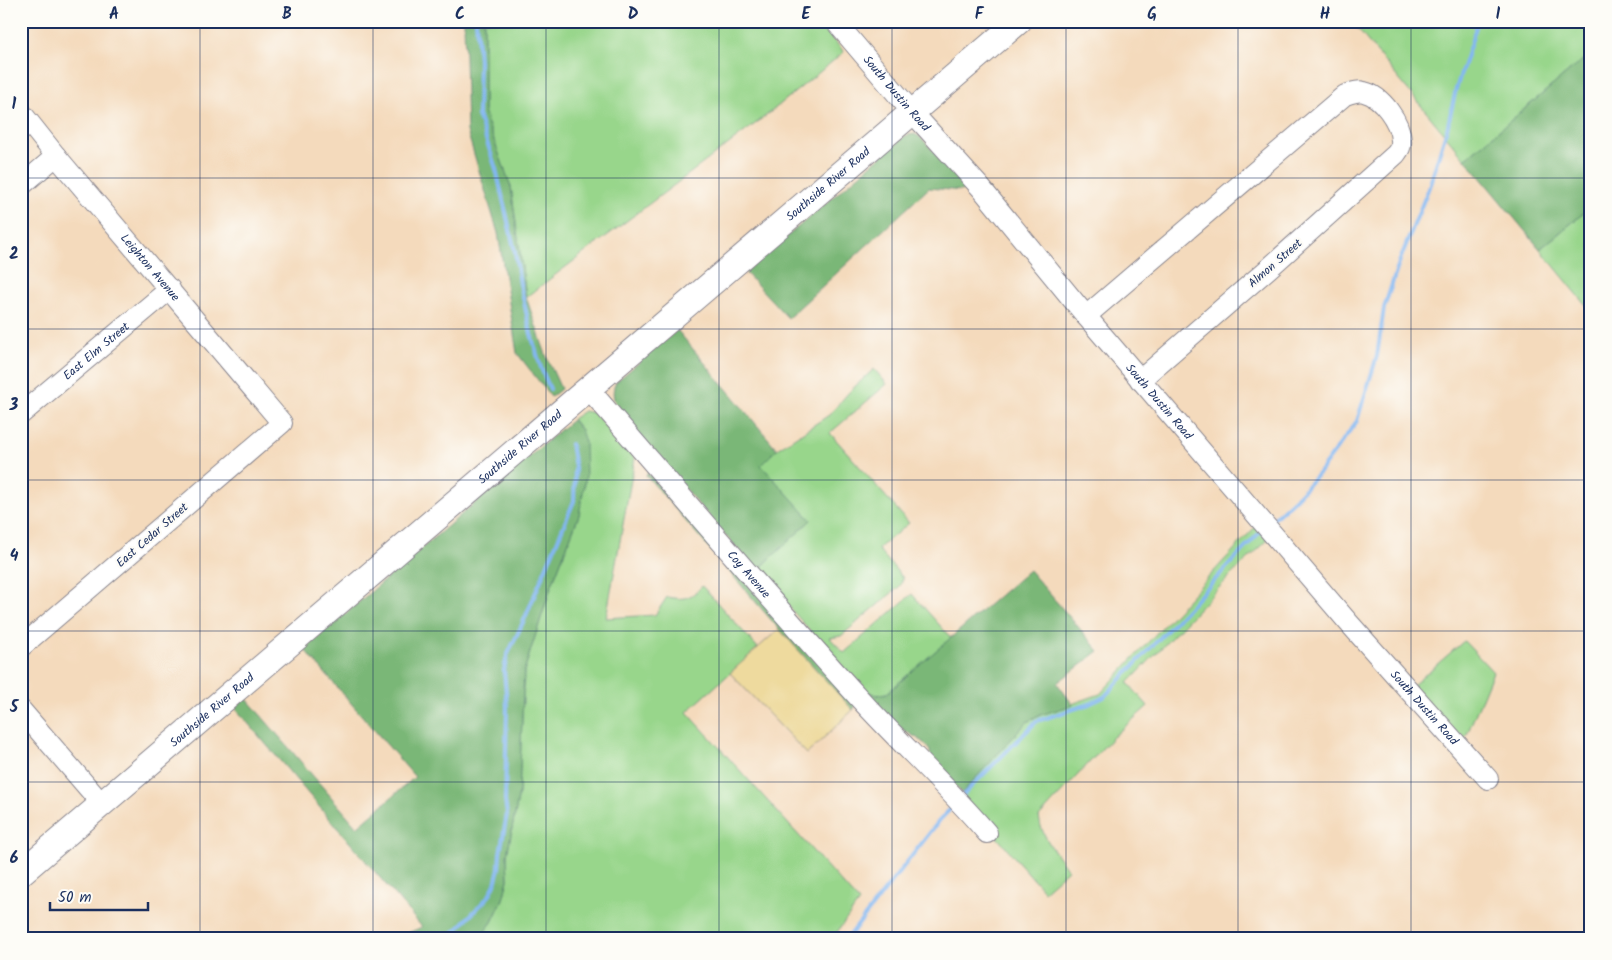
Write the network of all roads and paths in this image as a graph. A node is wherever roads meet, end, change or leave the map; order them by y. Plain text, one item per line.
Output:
1 (835, 21) edge
2 (1019, 21) edge
3 (21, 112) edge
4 (912, 112) junction
5 (56, 156) junction
6 (21, 186) edge
7 (170, 289) junction
8 (1086, 316) junction
9 (1140, 380) junction
10 (588, 388) junction
11 (21, 414) edge
12 (282, 423) joint
13 (21, 647) edge
14 (21, 710) edge
15 (1488, 779) dead end
16 (102, 804) junction
17 (987, 833) dead end
18 (21, 873) edge

1 - 4 street, South Dustin Road
2 - 4 main road, Southside River Road
3 - 5 street, Leighton Avenue
4 - 8 street, South Dustin Road
4 - 10 main road, Southside River Road
5 - 6 street
5 - 7 street, Leighton Avenue
7 - 11 street, East Elm Street
7 - 12 street, Leighton Avenue
8 - 9 street, South Dustin Road
8 - 9 street, Almon Street
9 - 15 street, South Dustin Road
10 - 16 main road, Southside River Road
10 - 17 street, Coy Avenue
12 - 13 street, East Cedar Street
14 - 16 street
16 - 18 main road, Southside River Road

